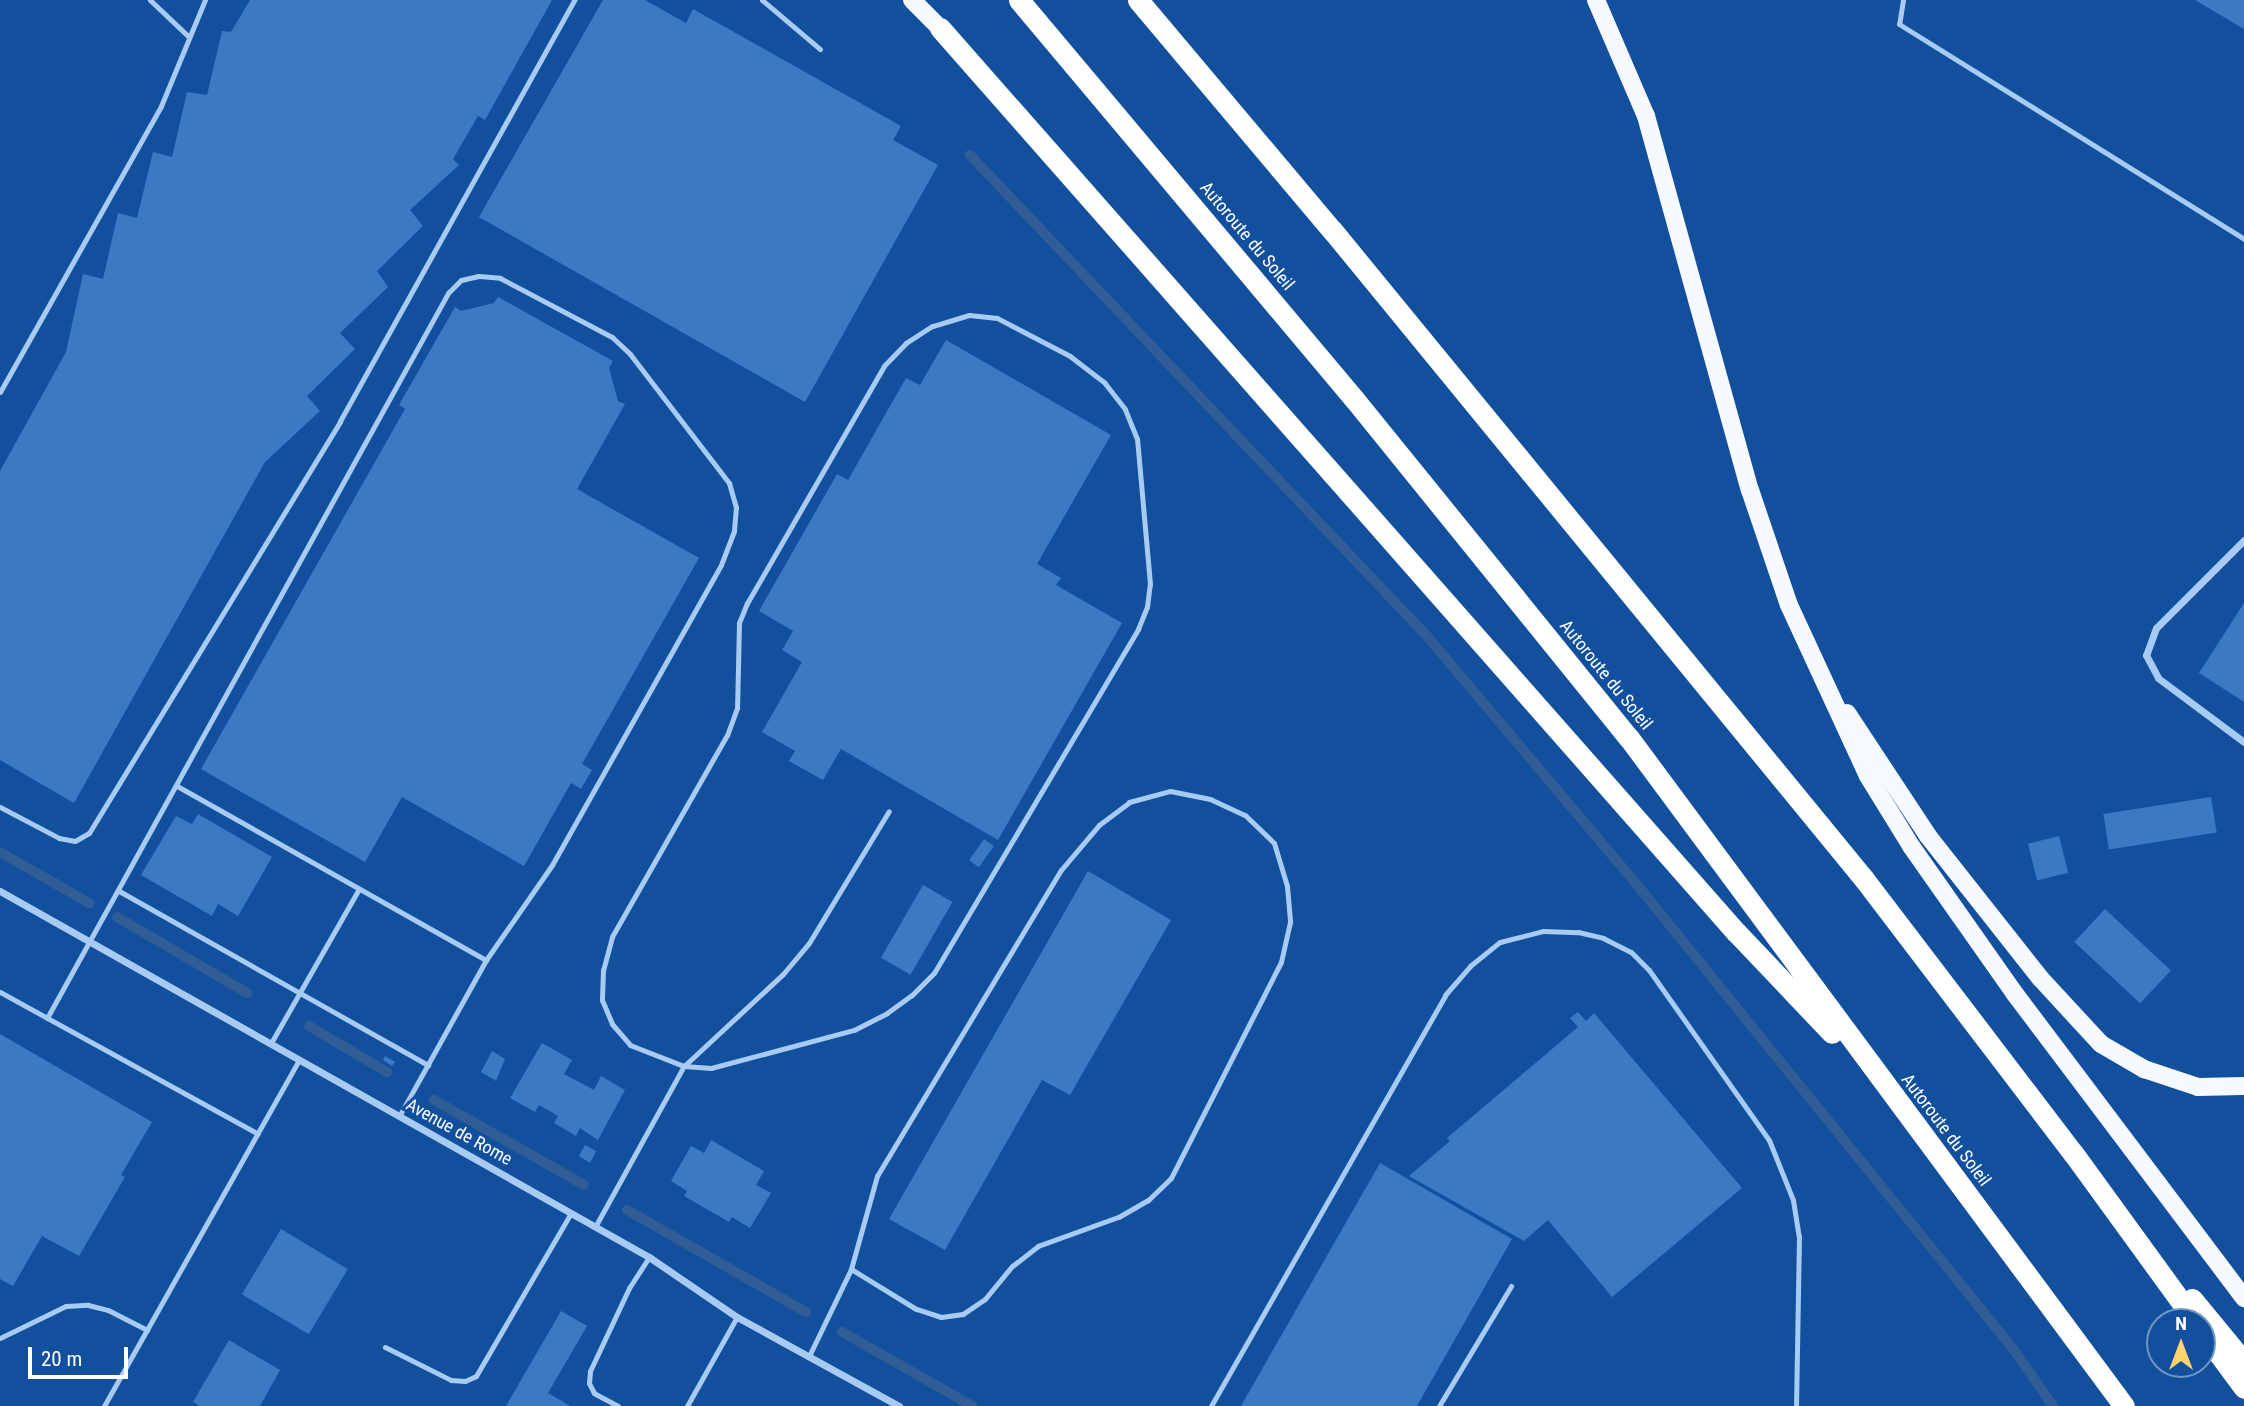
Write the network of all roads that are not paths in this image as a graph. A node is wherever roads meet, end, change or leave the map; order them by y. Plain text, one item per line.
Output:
1 (150, 0) edge
2 (205, 0) edge
3 (574, 0) edge
4 (762, 0) edge
5 (914, 0) edge
6 (1018, 0) edge
7 (1138, 0) edge
8 (1596, 0) edge
9 (1903, 0) edge
10 (940, 28) joint
11 (189, 37) junction
12 (820, 49) dead end
13 (2244, 239) edge
14 (0, 391) edge
15 (2244, 540) edge
16 (1814, 664) junction
17 (2244, 742) edge
18 (177, 786) junction
19 (0, 807) edge
20 (889, 811) dead end
21 (359, 889) junction
22 (0, 891) edge
23 (119, 891) junction
24 (90, 942) junction
25 (486, 960) junction
26 (0, 992) edge
27 (299, 992) junction
28 (47, 1018) junction
29 (271, 1043) junction
30 (299, 1060) junction
31 (428, 1065) junction
32 (684, 1066) junction
33 (2244, 1086) edge
34 (1894, 1098) junction
35 (399, 1116) junction
36 (258, 1134) junction
37 (2073, 1153) junction
38 (571, 1213) junction
39 (595, 1227) junction
40 (649, 1257) junction
41 (851, 1269) junction
42 (1511, 1286) dead end
43 (2244, 1298) edge
44 (2186, 1308) edge
45 (737, 1317) junction
46 (148, 1330) junction
47 (0, 1338) edge
48 (385, 1347) dead end
49 (2216, 1350) edge
50 (809, 1356) junction
51 (2244, 1362) edge
52 (2244, 1388) edge
53 (104, 1406) edge
54 (618, 1406) edge
55 (687, 1406) edge
56 (899, 1406) edge
57 (1212, 1406) edge
58 (1439, 1406) edge
59 (1796, 1406) edge
60 (2124, 1406) edge

1 - 11 lane
2 - 11 lane
3 - 19 lane
4 - 12 lane
5 - 10 main road
6 - 34 highway, Autoroute du Soleil
7 - 37 highway
8 - 16 main road
9 - 13 lane
10 - 34 highway
11 - 14 lane
15 - 17 street
16 - 33 main road
16 - 43 main road
18 - 21 lane
18 - 23 lane
18 - 25 lane
20 - 32 lane
21 - 25 lane
21 - 27 lane
22 - 24 street, Avenue de Rome
23 - 24 lane
23 - 27 lane
24 - 28 lane
24 - 29 street, Avenue de Rome
25 - 31 lane
26 - 28 lane
27 - 29 lane
27 - 31 lane
28 - 36 lane
29 - 30 street, Avenue de Rome
30 - 35 street, Avenue de Rome
30 - 36 lane
31 - 35 lane
32 - 32 lane
32 - 39 lane
34 - 60 highway, Autoroute du Soleil
35 - 38 street, Avenue de Rome
36 - 46 lane
37 - 44 highway
37 - 51 highway
38 - 39 street, Avenue de Rome
38 - 48 lane
39 - 40 street, Avenue de Rome
40 - 45 street, Avenue de Rome
40 - 54 lane
41 - 41 lane
41 - 50 lane
42 - 58 lane
45 - 50 street, Avenue de Rome
45 - 55 lane
46 - 47 lane
46 - 53 lane
49 - 52 highway
50 - 56 street, Avenue de Rome
57 - 59 lane

